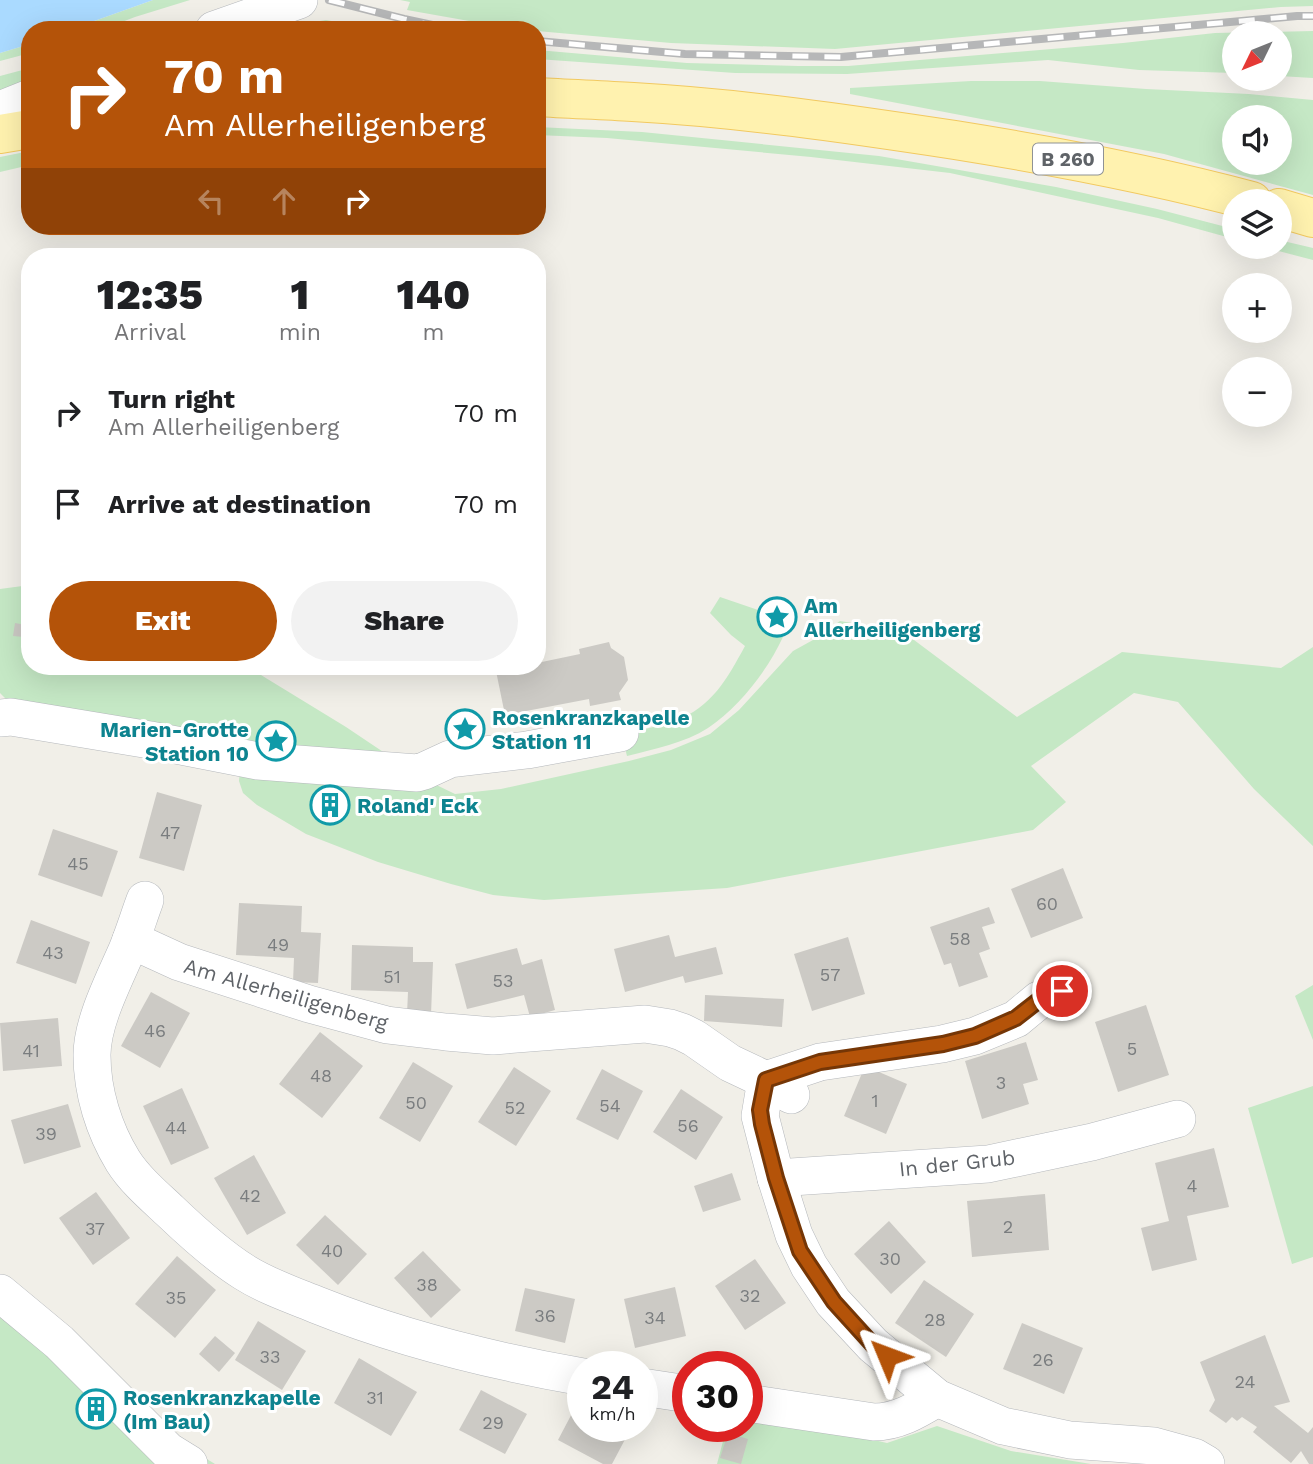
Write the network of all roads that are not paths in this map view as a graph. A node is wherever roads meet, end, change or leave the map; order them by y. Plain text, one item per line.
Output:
1 (299, 0) edge
2 (240, 21) edge
3 (546, 97) edge
4 (21, 102) edge
5 (0, 110) edge
6 (21, 130) edge
7 (0, 134) edge
8 (1222, 193) edge
9 (1292, 212) edge
10 (1313, 218) edge
11 (0, 718) edge
12 (620, 733) dead end
13 (145, 900) dead end
14 (131, 940) junction
15 (1062, 991) dead end
16 (779, 1088) junction
17 (1177, 1119) dead end
18 (776, 1178) junction
19 (0, 1293) edge
20 (567, 1374) edge
21 (937, 1398) junction
22 (763, 1406) edge
23 (189, 1464) edge
24 (1206, 1464) edge

1 - 2 street
3 - 8 main road, B 260
4 - 5 street
6 - 7 main road
9 - 10 main road
11 - 12 street
13 - 14 street
14 - 16 street, Am Allerheiligenberg
14 - 20 street
15 - 16 street
16 - 18 street
17 - 18 street, In der Grub
18 - 21 street
19 - 23 street
21 - 22 street
21 - 24 street

